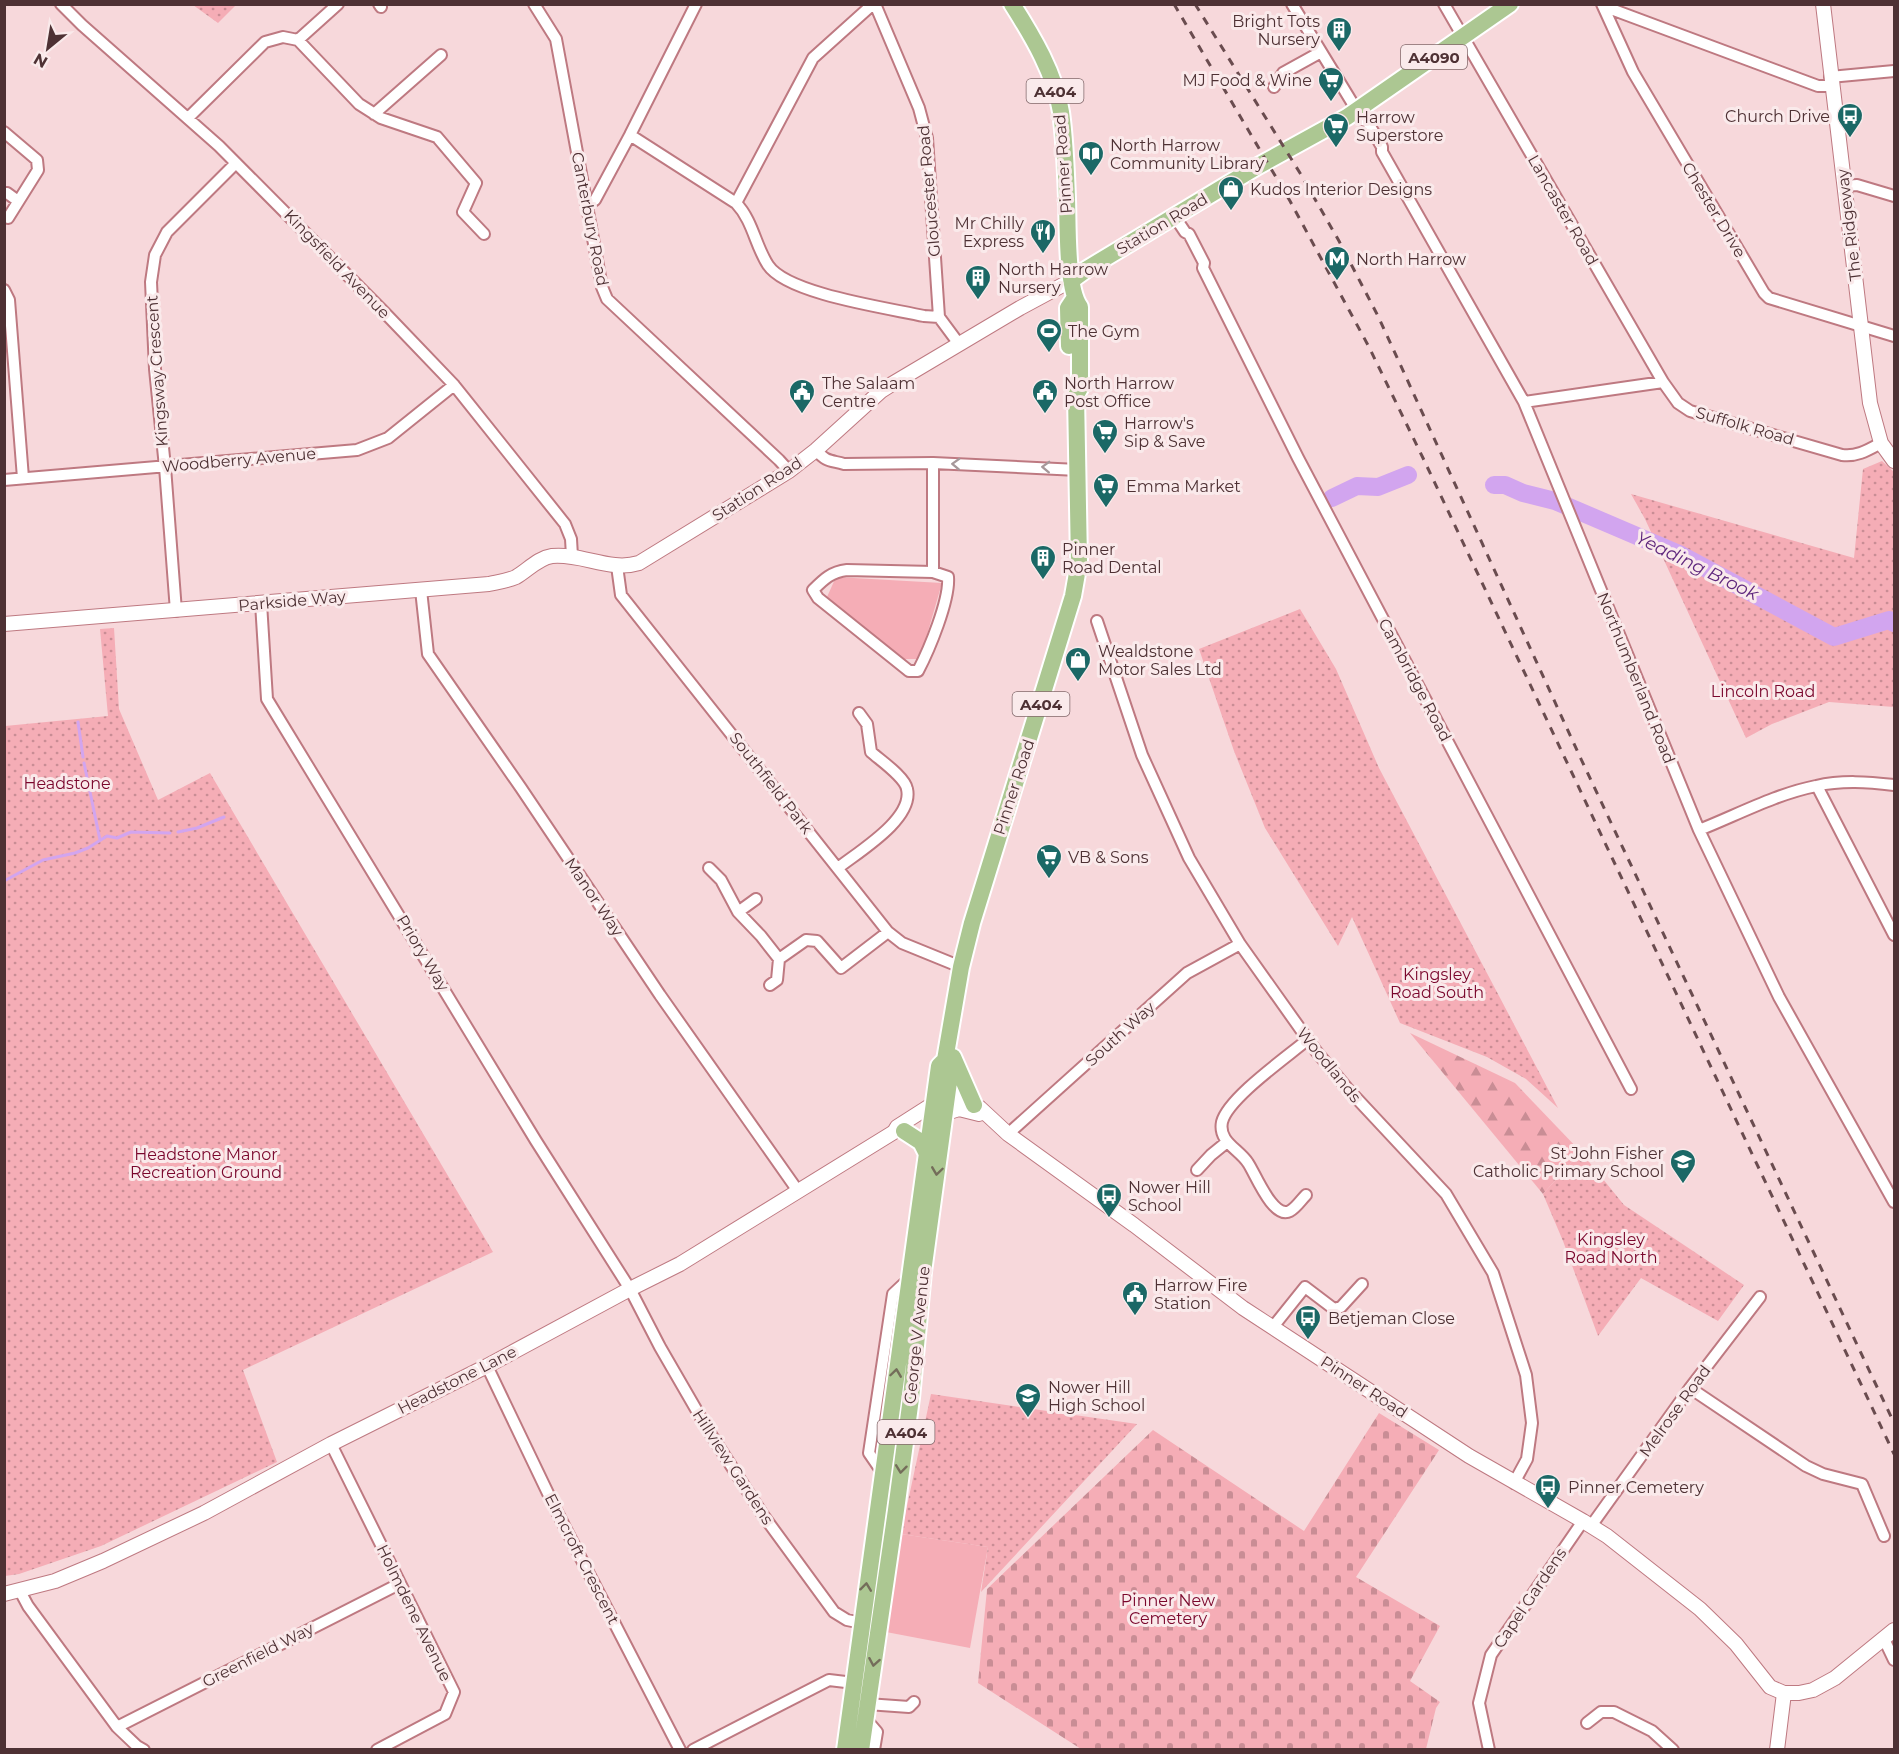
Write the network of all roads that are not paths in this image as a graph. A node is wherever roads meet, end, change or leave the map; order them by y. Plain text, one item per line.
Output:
1 (61, 4) edge
2 (338, 4) edge
3 (534, 4) edge
4 (696, 4) edge
5 (874, 4) edge
6 (1012, 4) edge
7 (1292, 4) edge
8 (1444, 4) edge
9 (1510, 4) edge
10 (1823, 4) edge
11 (1602, 5) edge
12 (1463, 37) junction
13 (298, 40) junction
14 (1321, 52) junction
15 (441, 55) dead end
16 (1894, 71) edge
17 (1831, 82) junction
18 (1274, 87) dead end
19 (374, 114) junction
20 (1360, 115) junction
21 (188, 118) junction
22 (4, 132) edge
23 (630, 135) junction
24 (236, 163) junction
25 (1845, 186) junction
26 (7, 193) dead end
27 (1894, 196) edge
28 (18, 201) junction
29 (586, 204) junction
30 (736, 204) junction
31 (1175, 217) junction
32 (8, 218) dead end
33 (484, 234) dead end
34 (1072, 280) junction
35 (4, 290) edge
36 (939, 317) junction
37 (1861, 325) junction
38 (1894, 336) edge
39 (959, 345) junction
40 (1664, 382) junction
41 (454, 385) junction
42 (1524, 402) junction
43 (1881, 443) junction
44 (816, 450) junction
45 (1894, 460) edge
46 (933, 464) junction
47 (165, 467) junction
48 (1078, 470) junction
49 (789, 471) junction
50 (23, 478) junction
51 (4, 480) edge
52 (572, 556) junction
53 (617, 566) junction
54 (933, 572) junction
55 (421, 590) junction
56 (261, 603) junction
57 (176, 611) junction
58 (1097, 621) dead end
59 (4, 624) edge
60 (1102, 640) junction
61 (1090, 641) dead end
62 (859, 713) dead end
63 (1894, 785) edge
64 (1817, 786) junction
65 (1699, 830) junction
66 (709, 868) dead end
67 (838, 868) junction
68 (756, 899) dead end
69 (738, 912) junction
70 (888, 932) junction
71 (1894, 935) edge
72 (1240, 944) junction
73 (779, 959) junction
74 (961, 967) junction
75 (770, 985) dead end
76 (1307, 1040) junction
77 (946, 1053) junction
78 (1631, 1089) dead end
79 (939, 1109) junction
80 (979, 1109) junction
81 (899, 1132) junction
82 (1008, 1134) junction
83 (1227, 1142) junction
84 (926, 1152) junction
85 (1197, 1170) dead end
86 (798, 1191) junction
87 (1306, 1195) dead end
88 (1894, 1202) edge
89 (910, 1278) junction
90 (1362, 1284) dead end
91 (630, 1289) junction
92 (1760, 1297) dead end
93 (1273, 1327) junction
94 (487, 1366) junction
95 (1690, 1388) junction
96 (911, 1398) junction
97 (892, 1404) junction
98 (331, 1444) junction
99 (882, 1472) junction
100 (1514, 1483) junction
101 (1587, 1523) junction
102 (1884, 1536) dead end
103 (399, 1584) junction
104 (20, 1592) junction
105 (4, 1594) edge
106 (862, 1623) junction
107 (1889, 1635) edge
108 (1894, 1660) edge
109 (854, 1683) junction
110 (1784, 1694) junction
111 (914, 1702) dead end
112 (866, 1711) junction
113 (1587, 1723) dead end
114 (117, 1727) junction
115 (848, 1748) edge
116 (144, 1749) edge
117 (377, 1749) edge
118 (680, 1749) edge
119 (693, 1749) edge
120 (874, 1749) edge
121 (1489, 1749) edge
122 (1673, 1749) edge
123 (1777, 1749) edge

1 - 21 street, Kingsfield Avenue
2 - 13 street
3 - 29 street, Canterbury Road
4 - 23 street
5 - 30 street
5 - 36 street, Gloucester Road
6 - 34 main road, Pinner Road / A404
7 - 14 street, Northumberland Road
8 - 12 street, Lancaster Road
9 - 12 main road, A4090
10 - 17 street, The Ridgeway
11 - 17 street
11 - 37 street, Chester Drive
12 - 20 main road, A4090
12 - 40 street, Lancaster Road
13 - 19 street
13 - 21 street
14 - 18 street
14 - 20 street, Northumberland Road
15 - 19 street
16 - 17 street
17 - 25 street, The Ridgeway
19 - 33 street
20 - 31 main road, Station Road / A4090
20 - 42 street, Northumberland Road
21 - 24 street, Kingsfield Avenue
22 - 28 street
23 - 29 street
23 - 30 street
24 - 41 street, Kingsfield Avenue
24 - 47 street, Kingsway Crescent
25 - 27 street
25 - 37 street, The Ridgeway
26 - 28 street
28 - 32 street
29 - 49 street, Canterbury Road
30 - 36 street
31 - 34 main road, Station Road / A4090
31 - 78 street, Cambridge Road
34 - 39 street, Station Road
34 - 48 main road, Pinner Road / A404
35 - 50 street
36 - 39 street
37 - 38 street, Chester Drive
37 - 43 street, The Ridgeway
39 - 44 street, Station Road
40 - 42 street
40 - 43 street, Suffolk Road
41 - 47 street, Woodberry Avenue
41 - 52 street, Kingsfield Avenue
42 - 65 street, Northumberland Road
43 - 45 street
44 - 46 street
44 - 49 street, Station Road
48 -> 46 street
46 - 54 street
47 - 50 street, Woodberry Avenue
47 - 57 street, Kingsway Crescent
48 - 74 main road, Pinner Road / A404
49 - 53 street, Station Road
50 - 51 street, Woodberry Avenue
52 - 53 street, Station Road
52 - 55 street, Parkside Way
53 - 67 street, Southfield Park
54 - 54 street
55 - 56 street, Parkside Way
55 - 86 street, Manor Way
56 - 57 street, Parkside Way
56 - 91 street, Priory Way
57 - 59 street, Parkside Way
58 - 60 street, Woodlands
60 - 61 street
60 - 72 street, Woodlands
62 - 67 street
63 - 64 street
64 - 65 street
64 - 71 street
65 - 88 street, Northumberland Road
66 - 69 street
67 - 70 street, Southfield Park
68 - 69 street
69 - 73 street
70 - 73 street
70 - 74 street, Southfield Park
72 - 76 street, Woodlands
72 - 82 street, South Way
73 - 75 street
74 - 77 main road, Pinner Road / A404
76 - 83 street
76 - 100 street, Woodlands
77 - 79 main road, Pinner Road / A404
77 - 80 main road
79 - 80 street
79 - 81 street, Headstone Lane
79 - 84 main road, George V Avenue / A404
79 -> 96 main road, George V Avenue / A404
80 - 82 street, Pinner Road
81 - 84 main road
81 - 86 street, Headstone Lane
82 - 93 street, Pinner Road
83 - 85 street
83 - 87 street
84 - 89 main road, George V Avenue / A404
86 - 91 street, Headstone Lane
97 -> 89 main road, George V Avenue / A404
89 - 99 street, George V Avenue
90 - 93 street
91 - 94 street, Headstone Lane
91 - 106 street, Hillview Gardens
92 - 95 street, Melrose Road
93 - 100 street, Pinner Road
94 - 98 street, Headstone Lane
94 - 118 street, Elmcroft Crescent
95 - 101 street, Melrose Road
95 - 102 street
96 - 97 main road
96 -> 112 main road, George V Avenue / A404
97 - 99 main road, George V Avenue / A404
98 - 103 street, Holmdene Avenue
98 - 104 street, Headstone Lane
106 -> 99 main road, George V Avenue / A404
100 - 101 street, Pinner Road
101 - 110 street, Pinner Road
101 - 121 street, Capel Gardens
103 - 114 street, Greenfield Way
103 - 117 street, Holmdene Avenue
104 - 105 street, Headstone Lane
104 - 114 street
106 - 109 main road, George V Avenue / A404
107 - 108 street
107 - 110 street
109 - 115 main road, George V Avenue / A404
109 - 119 street
110 - 123 street
111 - 112 street
112 - 115 main road, George V Avenue / A404
112 - 120 street
113 - 122 street
114 - 116 street

